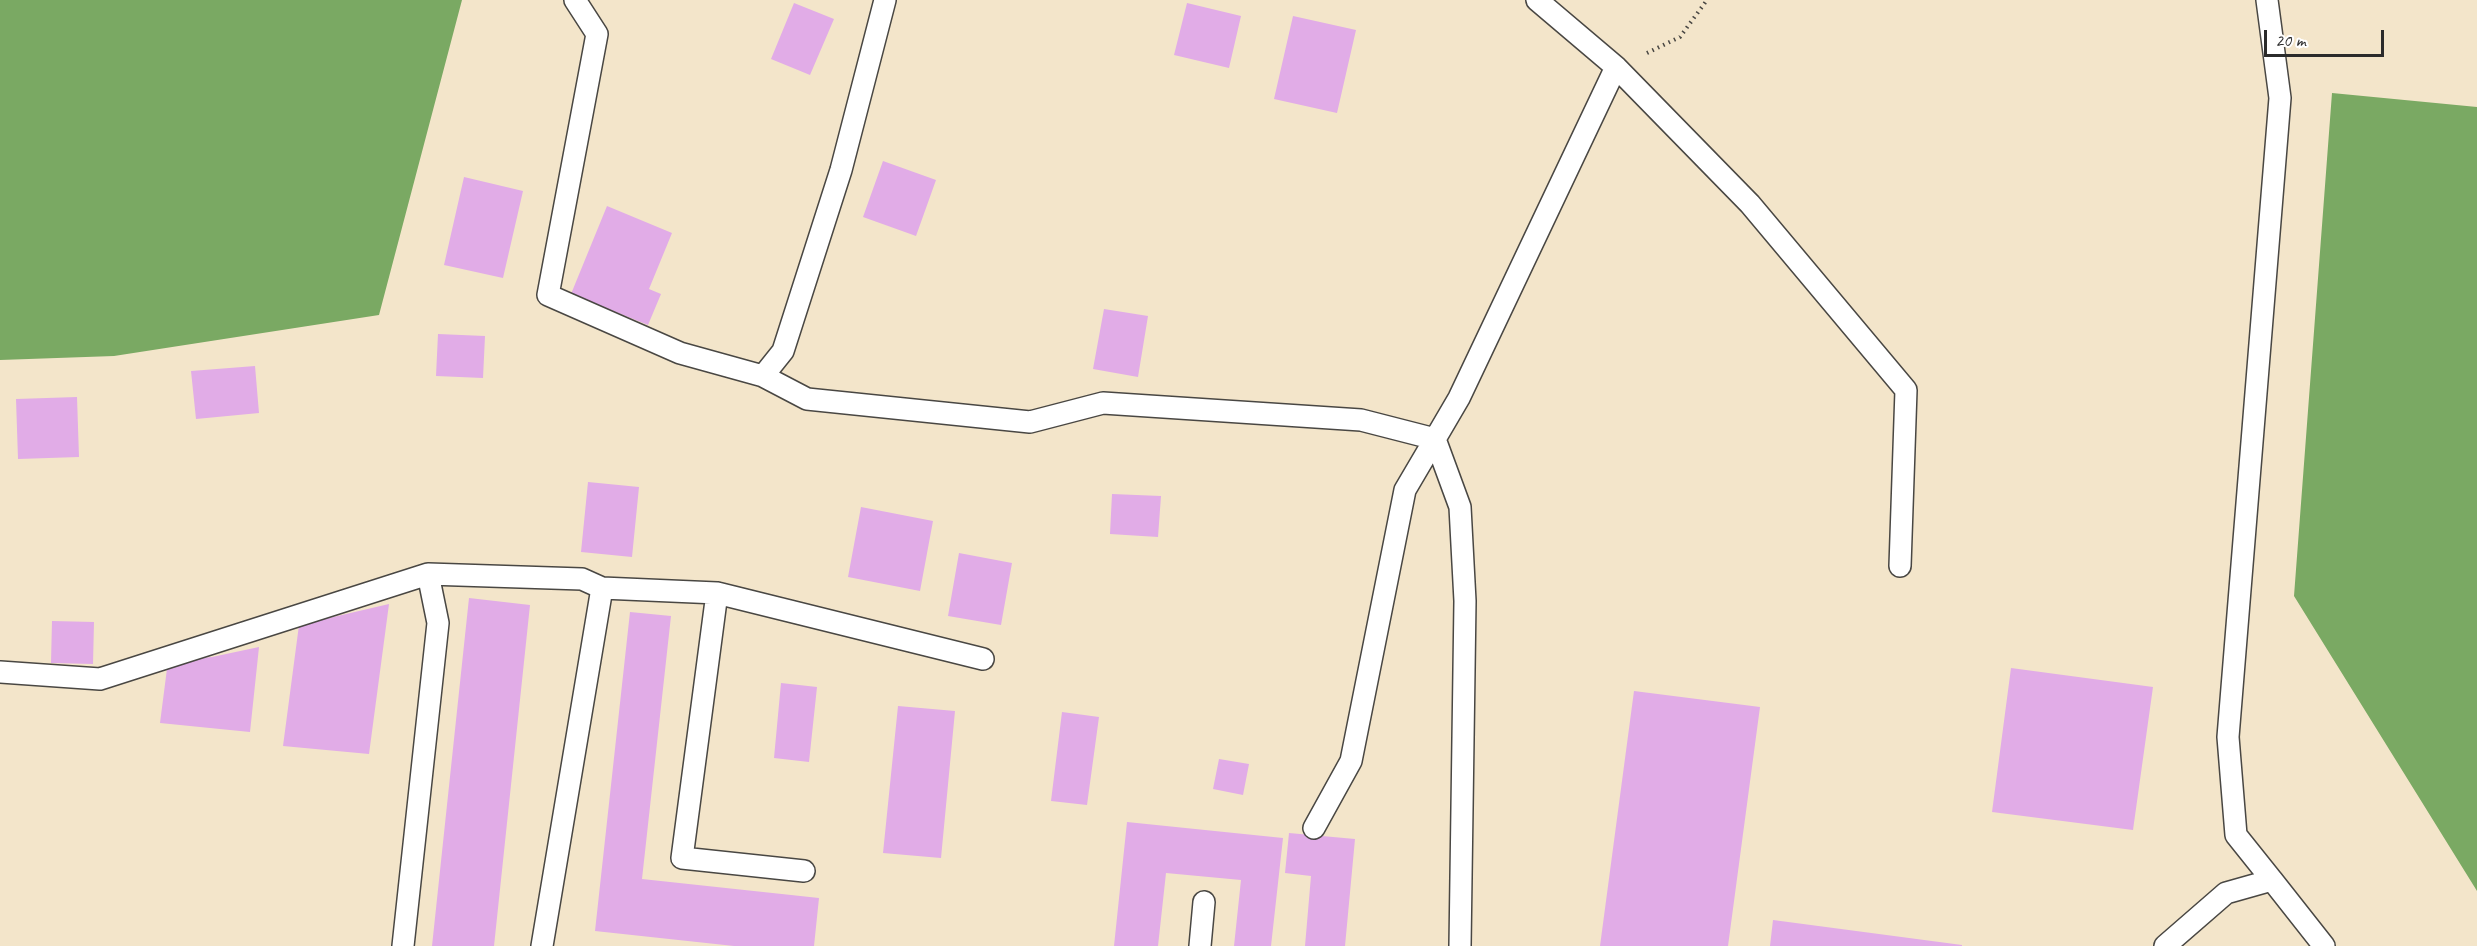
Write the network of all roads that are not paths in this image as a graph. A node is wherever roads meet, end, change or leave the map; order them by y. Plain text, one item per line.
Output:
1 (575, 0) edge
2 (885, 0) edge
3 (1538, 0) edge
4 (2267, 0) edge
5 (1616, 67) junction
6 (763, 376) junction
7 (1435, 439) junction
8 (1900, 566) dead end
9 (428, 574) junction
10 (602, 588) junction
11 (717, 593) junction
12 (982, 659) dead end
13 (0, 672) edge
14 (1314, 828) dead end
15 (804, 871) dead end
16 (2272, 880) junction
17 (1204, 902) dead end
18 (403, 946) edge
19 (542, 946) edge
20 (1200, 946) edge
21 (1460, 946) edge
22 (2165, 946) edge
23 (2324, 946) edge

1 - 6 lane
2 - 6 lane
3 - 5 lane
4 - 16 lane
5 - 7 lane
5 - 8 lane
6 - 7 lane
7 - 14 lane
7 - 21 lane
9 - 10 lane
9 - 13 lane
9 - 18 lane
10 - 11 lane
10 - 19 lane
11 - 12 lane
11 - 15 lane
16 - 22 lane
16 - 23 lane
17 - 20 lane

